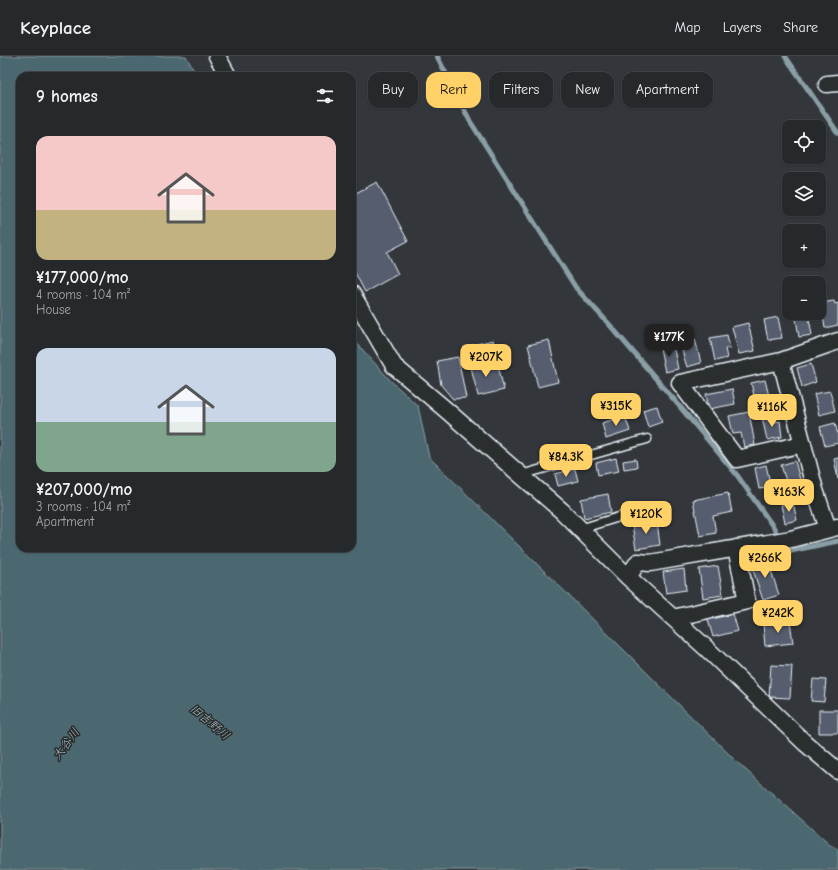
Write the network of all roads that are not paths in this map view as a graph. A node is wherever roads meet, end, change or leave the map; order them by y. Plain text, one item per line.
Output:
1 (217, 56) edge
2 (226, 72) edge
3 (356, 301) edge
4 (838, 341) edge
5 (781, 360) junction
6 (647, 439) dead end
7 (803, 444) junction
8 (520, 475) junction
9 (645, 509) dead end
10 (580, 528) junction
11 (833, 528) edge
12 (736, 548) junction
13 (628, 577) junction
14 (673, 618) junction
15 (838, 770) edge

1 - 2 street
3 - 8 street
4 - 5 street
5 - 7 street
5 - 7 street
6 - 8 lane
7 - 11 street
8 - 10 street
9 - 10 lane
10 - 13 street
11 - 12 street
12 - 13 street
12 - 14 street
13 - 14 street
14 - 15 street

